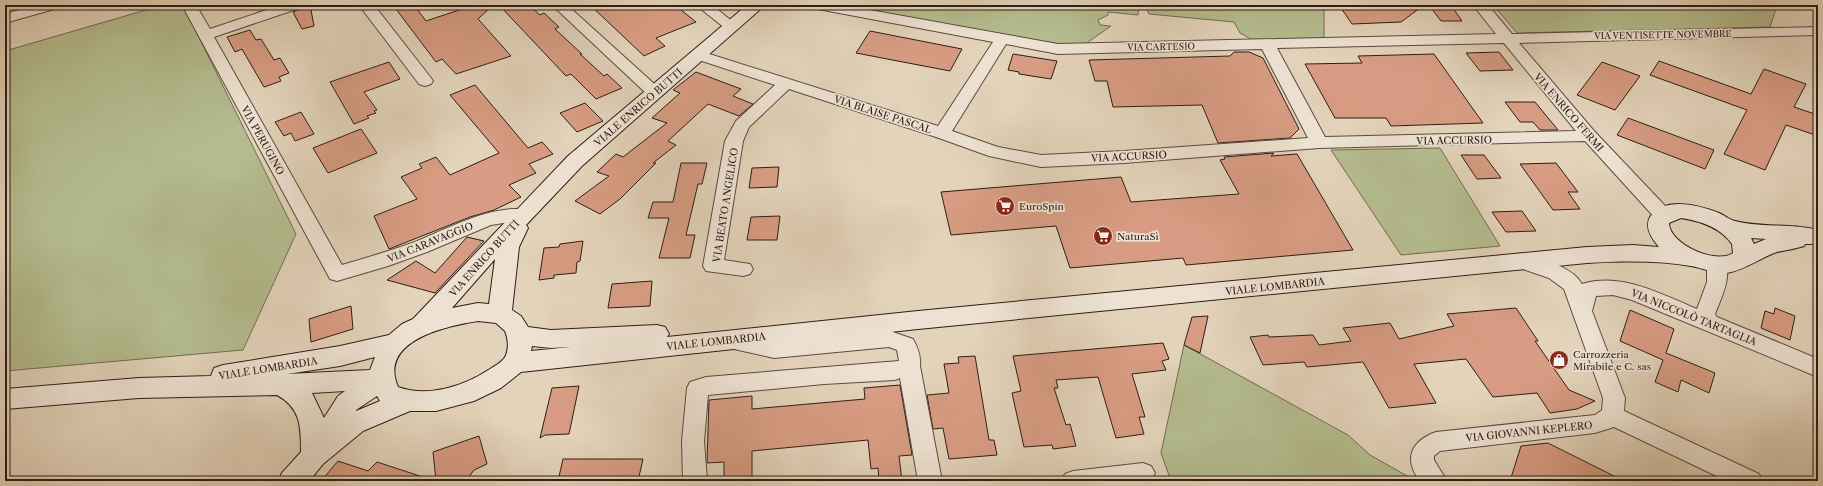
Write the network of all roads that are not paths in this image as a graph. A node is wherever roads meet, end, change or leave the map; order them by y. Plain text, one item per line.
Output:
1 (53, 5) edge
2 (189, 5) edge
3 (295, 5) edge
4 (366, 5) edge
5 (560, 5) edge
6 (703, 5) edge
7 (757, 5) edge
8 (818, 5) edge
9 (1480, 5) edge
10 (5, 19) edge
11 (731, 26) junction
12 (1818, 31) edge
13 (206, 35) junction
14 (1002, 39) junction
15 (1507, 39) junction
16 (1268, 44) junction
17 (698, 55) junction
18 (425, 81) dead end
19 (786, 83) junction
20 (655, 93) junction
21 (942, 133) junction
22 (1589, 136) junction
23 (1319, 143) junction
24 (523, 215) junction
25 (1662, 225) junction
26 (1730, 228) junction
27 (1817, 237) edge
28 (1632, 253) junction
29 (1587, 255) junction
30 (1744, 257) junction
31 (1692, 258) junction
32 (1522, 262) junction
33 (1717, 264) junction
34 (744, 269) dead end
35 (337, 274) joint
36 (1570, 282) junction
37 (1582, 311) junction
38 (500, 314) junction
39 (918, 320) junction
40 (1709, 322) junction
41 (422, 325) junction
42 (520, 335) junction
43 (729, 340) junction
44 (395, 343) junction
45 (515, 363) junction
46 (908, 366) junction
47 (1818, 368) edge
48 (383, 379) junction
49 (280, 385) junction
50 (139, 388) junction
51 (5, 399) edge
52 (408, 401) junction
53 (1611, 415) junction
54 (314, 456) junction
55 (1143, 473) dead end
56 (292, 481) edge
57 (695, 481) edge
58 (930, 481) edge
59 (1073, 481) edge
60 (1435, 481) edge
61 (1751, 481) edge

1 - 10 street
2 - 13 street, VIA PERUGINO
3 - 13 street
4 - 18 street
5 - 20 street
6 - 11 street
7 - 11 main road, VIALE ENRICO BUTTI
8 - 14 street, VIA CARTESIO
9 - 15 street, VIA ENRICO FERMI
11 - 17 main road, VIALE ENRICO BUTTI
12 - 15 street, VIA VENTISETTE NOVEMBRE
13 - 35 street, VIA PERUGINO
14 - 16 street, VIA CARTESIO
14 - 21 street, VIA BLAISE PASCAL
15 - 16 street, VIA CARTESIO
15 - 22 street, VIA ENRICO FERMI
16 - 23 street
17 - 19 street
17 - 20 main road, VIALE ENRICO BUTTI
19 - 21 street, VIA BLAISE PASCAL
19 - 34 street, VIA BEATO ANGELICO
20 - 24 main road, VIALE ENRICO BUTTI
21 - 23 street, VIA ACCURSIO
22 - 23 street, VIA ACCURSIO
22 - 25 street, VIA ENRICO FERMI
24 - 35 street, VIA CARAVAGGIO
24 - 38 main road, VIA ENRICO BUTTI
24 - 41 main road, VIA ENRICO BUTTI
25 - 26 main road, VIALE LOMBARDIA
25 - 28 main road, VIALE LOMBARDIA
25 - 31 main road, VIALE LOMBARDIA
26 - 27 main road, VIALE LOMBARDIA
26 - 30 main road, VIALE LOMBARDIA
27 - 30 main road, VIALE LOMBARDIA
28 - 29 main road, VIALE LOMBARDIA
28 - 31 main road, VIALE LOMBARDIA
29 - 32 main road, VIALE LOMBARDIA
29 - 36 street
30 - 33 main road, VIALE LOMBARDIA
31 - 33 main road, VIALE LOMBARDIA
32 - 36 street
32 - 39 main road, VIALE LOMBARDIA
33 - 40 street
36 - 37 street
37 - 40 street, VIA NICCOLÒ TARTAGLIA
37 - 53 street
38 - 41 main road
38 - 42 main road
39 - 42 main road, VIALE LOMBARDIA
39 - 43 main road, VIALE LOMBARDIA
40 - 47 street, VIA NICCOLÒ TARTAGLIA
41 - 44 main road
42 - 45 main road
43 - 45 main road, VIALE LOMBARDIA
43 - 46 street
44 - 48 main road
44 - 50 main road, VIALE LOMBARDIA
45 - 52 main road
46 - 57 street
46 - 58 street
48 - 49 main road, VIALE LOMBARDIA
48 - 52 main road
48 - 54 main road
49 - 50 main road, VIALE LOMBARDIA
49 - 54 main road
50 - 51 main road, VIALE LOMBARDIA
52 - 54 main road
53 - 60 street, VIA GIOVANNI KEPLERO
53 - 61 street
54 - 56 main road
55 - 59 street

